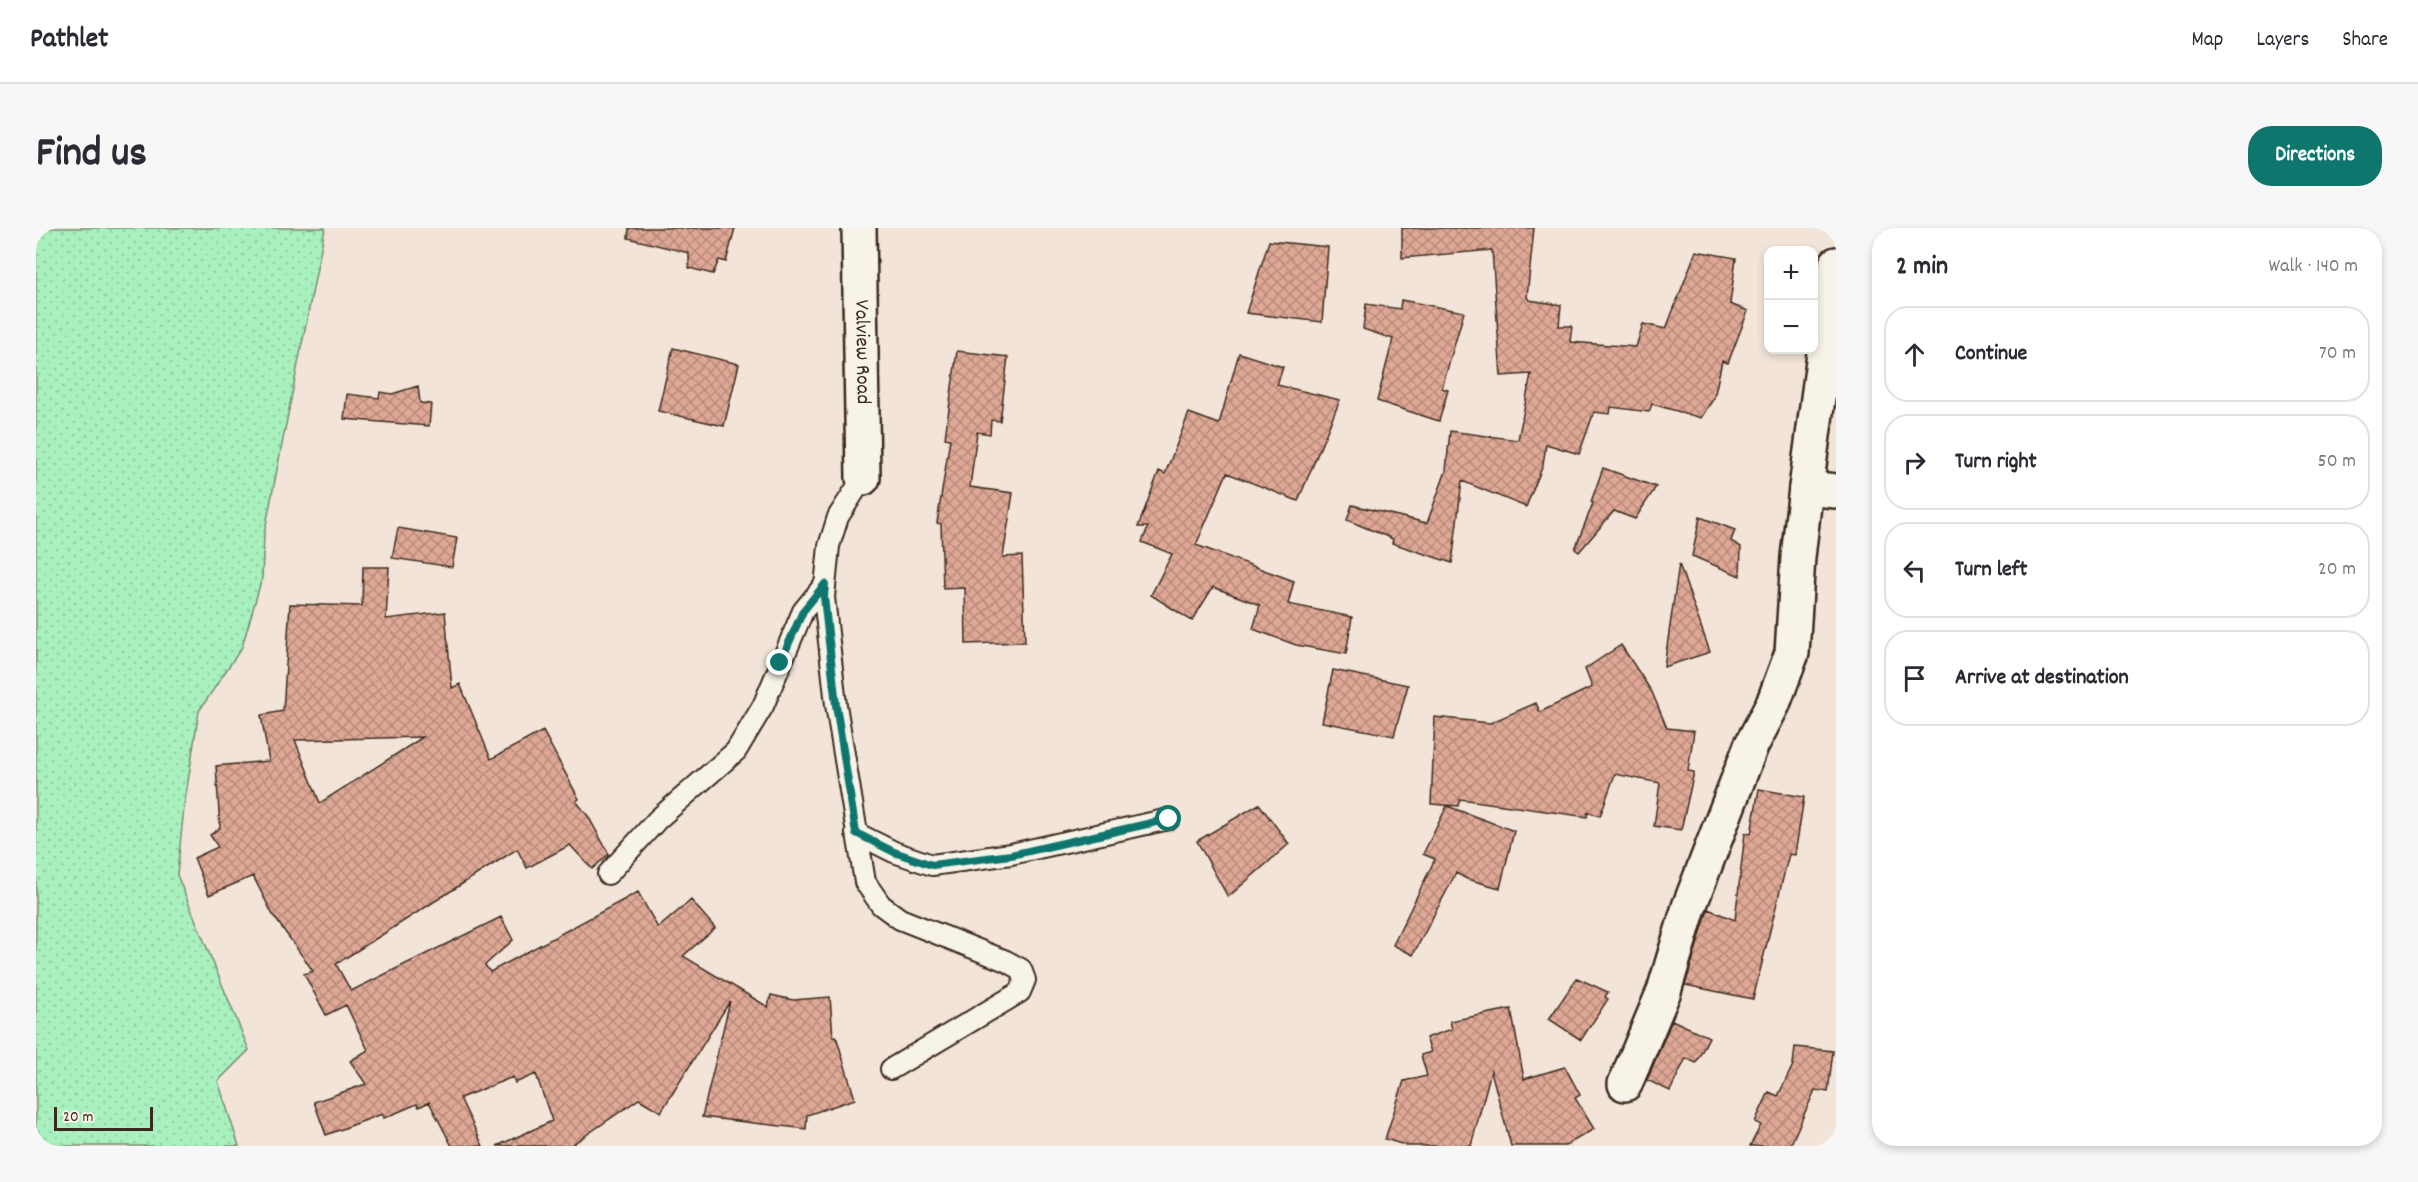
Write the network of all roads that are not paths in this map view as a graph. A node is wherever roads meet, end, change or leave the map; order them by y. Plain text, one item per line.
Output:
1 (860, 228) edge
2 (1836, 264) edge
3 (863, 478) joint
4 (1825, 490) edge
5 (825, 584) junction
6 (1169, 819) dead end
7 (856, 833) junction
8 (608, 874) dead end
9 (891, 1070) dead end
10 (1624, 1084) dead end

1 - 3 street, Valview Road
2 - 4 street
3 - 5 lane
4 - 10 street
5 - 7 lane
5 - 8 lane
6 - 7 lane
7 - 9 lane

